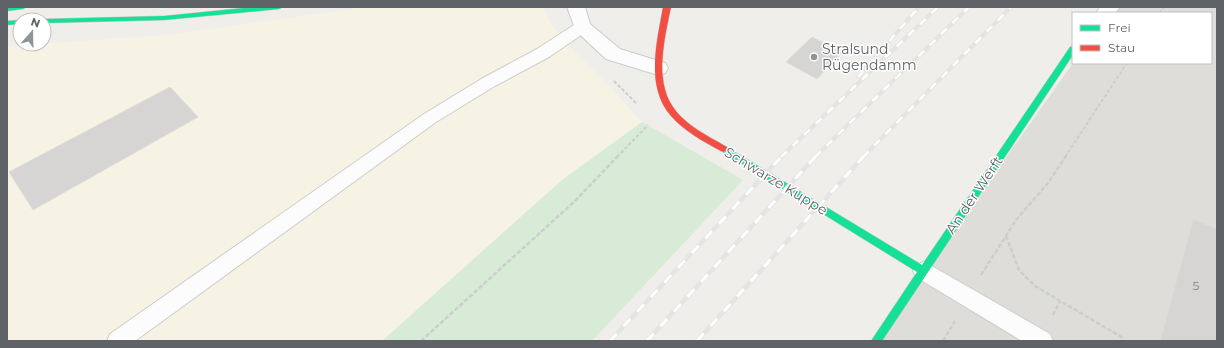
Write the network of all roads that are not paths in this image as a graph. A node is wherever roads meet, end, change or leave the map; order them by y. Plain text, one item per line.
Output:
1 (23, 7) edge
2 (279, 7) edge
3 (576, 7) edge
4 (666, 7) edge
5 (7, 8) edge
6 (52, 21) edge
7 (582, 27) junction
8 (1072, 50) edge
9 (658, 68) junction
10 (922, 271) junction
11 (118, 341) edge
12 (876, 341) edge
13 (1042, 341) edge

1 - 5 main road
2 - 6 main road
3 - 7 street
4 - 9 main road
7 - 9 street
7 - 11 lane
8 - 10 main road, An der Werft
9 - 10 main road, Schwarze Kuppe
10 - 12 main road, An der Werft
10 - 13 lane

